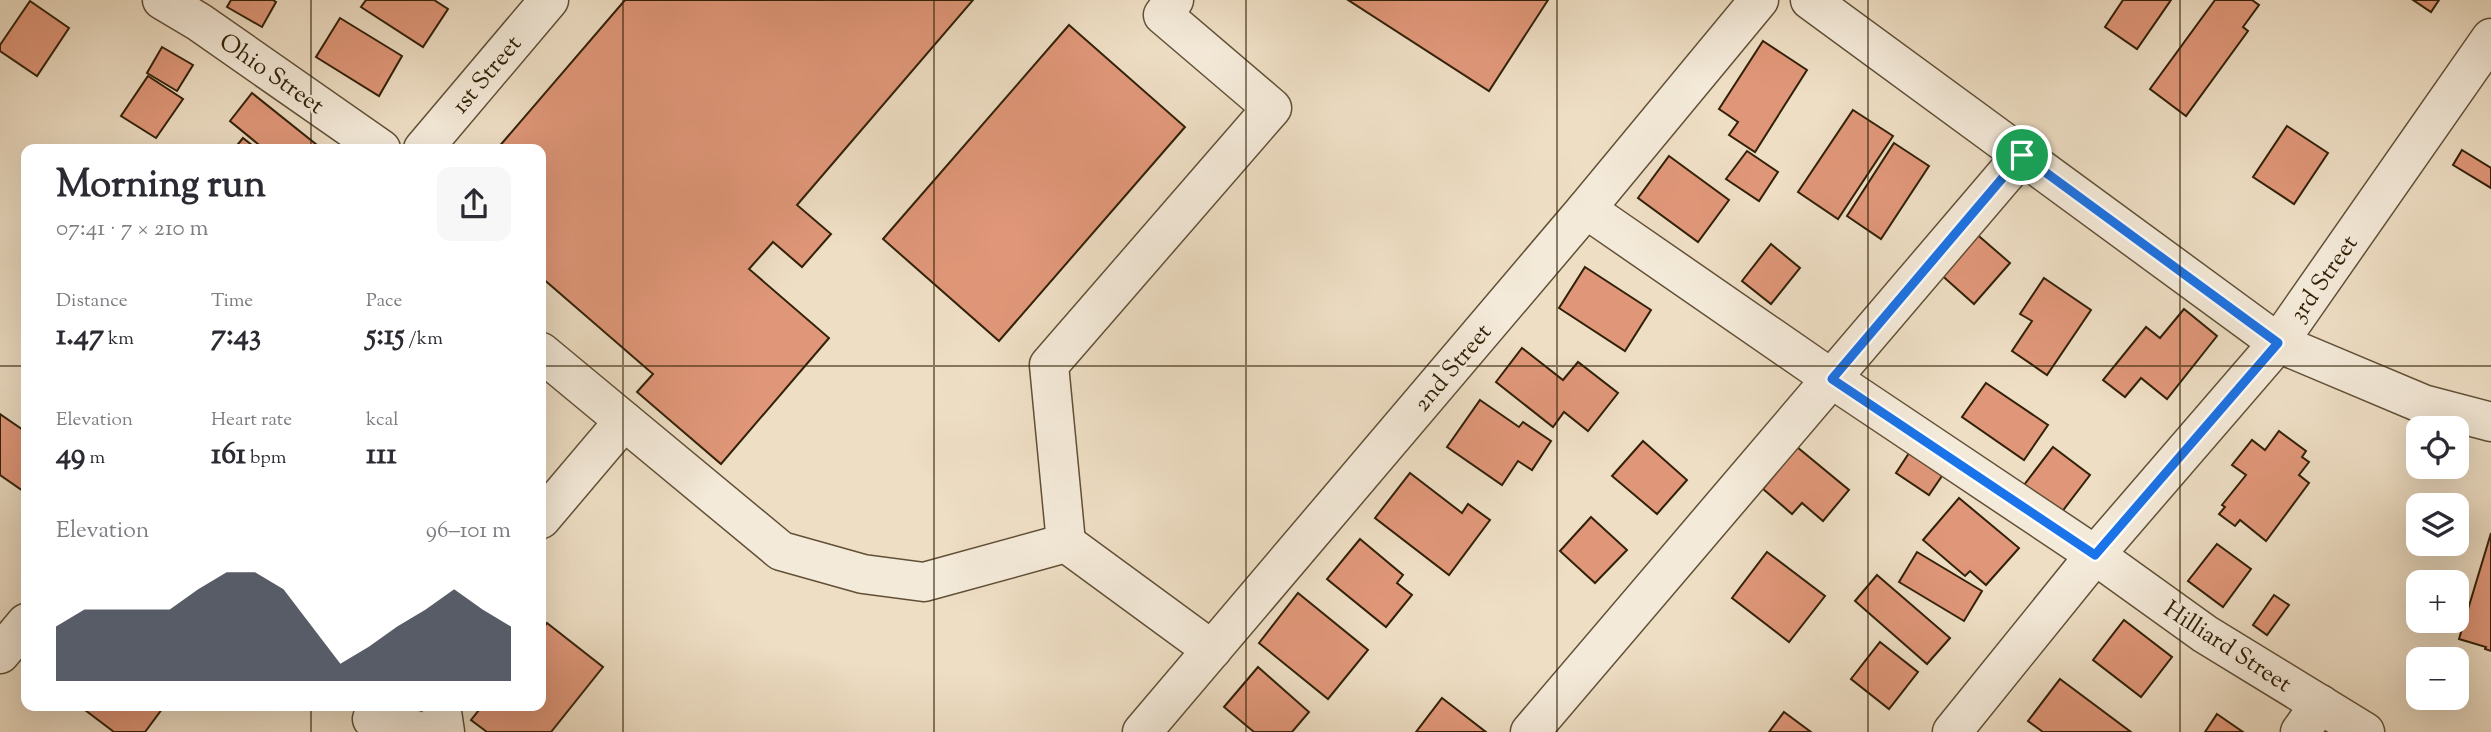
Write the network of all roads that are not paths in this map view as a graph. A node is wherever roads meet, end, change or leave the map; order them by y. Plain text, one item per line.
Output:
1 (162, 0) edge
2 (549, 0) edge
3 (1174, 0) edge
4 (1759, 0) edge
5 (1810, 0) edge
6 (206, 11) edge
7 (2491, 38) edge
8 (375, 144) edge
9 (427, 144) edge
10 (2022, 155) junction
11 (1586, 209) junction
12 (2278, 343) junction
13 (546, 356) edge
14 (1832, 379) junction
15 (624, 421) junction
16 (2491, 422) edge
17 (546, 513) edge
18 (1066, 543) junction
19 (2095, 555) junction
20 (21, 629) edge
21 (1212, 650) junction
22 (0, 654) edge
23 (442, 711) edge
24 (2310, 718) edge
25 (373, 719) edge
26 (1148, 730) edge
27 (424, 732) edge
28 (444, 732) edge
29 (1531, 732) edge
30 (1952, 732) edge
31 (2365, 732) edge

1 - 6 street, Ohio Street
2 - 9 street, 1st Street
3 - 18 street
4 - 11 street, 2nd Street
5 - 10 street
6 - 8 street, Ohio Street
7 - 12 street, 3rd Street
10 - 12 street
10 - 14 street
11 - 14 street, Hilliard Street
11 - 21 street, 2nd Street
12 - 16 street
12 - 19 street, 3rd Street
13 - 15 street
14 - 19 street, Hilliard Street
14 - 29 street
15 - 17 street
15 - 18 street
18 - 21 street
19 - 24 street, Hilliard Street
19 - 30 street, 3rd Street
20 - 22 street
21 - 26 street, 2nd Street
23 - 28 street
24 - 31 street, Hilliard Street
25 - 27 street

